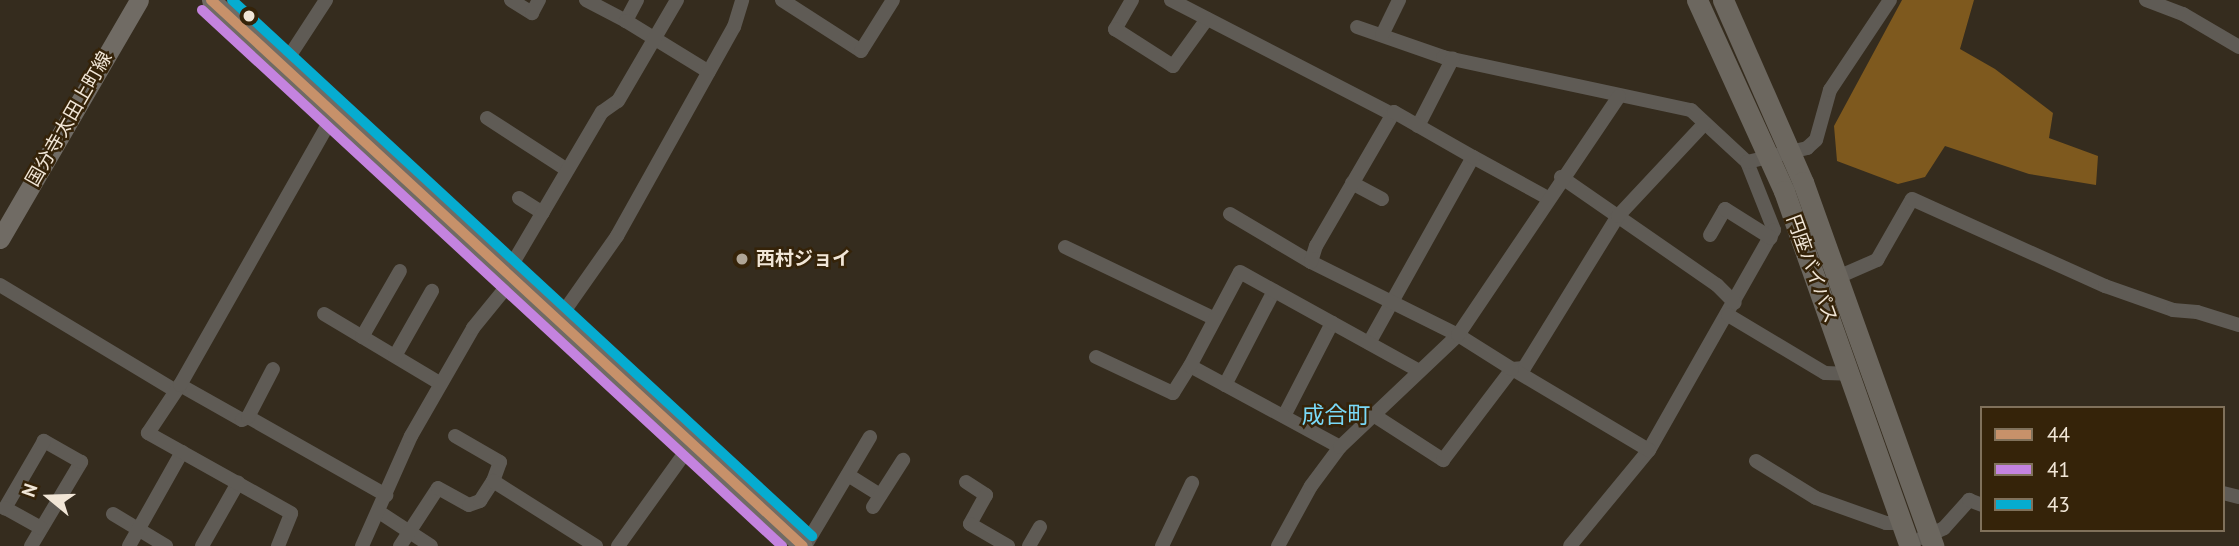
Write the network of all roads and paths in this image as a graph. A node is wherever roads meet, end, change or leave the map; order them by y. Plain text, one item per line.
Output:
1 (139, 0) edge
2 (211, 0) edge
3 (326, 0) edge
4 (511, 0) edge
5 (539, 0) edge
6 (586, 0) edge
7 (637, 0) edge
8 (677, 0) edge
9 (742, 0) edge
10 (782, 0) edge
11 (893, 0) edge
12 (1132, 0) edge
13 (1171, 0) edge
14 (1399, 0) edge
15 (1697, 0) edge
16 (1723, 0) edge
17 (1890, 0) edge
18 (2147, 0) edge
19 (1207, 19) junction
20 (626, 21) junction
21 (1357, 26) dead end
22 (1382, 35) junction
23 (654, 38) junction
24 (2239, 47) edge
25 (1453, 58) junction
26 (283, 66) junction
27 (709, 72) junction
28 (1619, 96) junction
29 (334, 114) junction
30 (1392, 114) junction
31 (487, 118) dead end
32 (1704, 124) junction
33 (1418, 126) junction
34 (1780, 155) junction
35 (1473, 157) junction
36 (1747, 162) junction
37 (567, 170) junction
38 (1561, 177) junction
39 (1352, 183) junction
40 (519, 198) dead end
41 (1548, 198) junction
42 (1382, 199) dead end
43 (543, 213) junction
44 (1230, 214) dead end
45 (1618, 216) junction
46 (1710, 234) dead end
47 (1771, 238) junction
48 (0, 239) edge
49 (1065, 247) dead end
50 (1311, 262) junction
51 (400, 271) dead end
52 (510, 276) junction
53 (1838, 277) junction
54 (0, 285) edge
55 (432, 291) dead end
56 (1274, 291) junction
57 (1392, 302) junction
58 (1732, 309) junction
59 (324, 314) dead end
60 (1215, 319) junction
61 (558, 320) junction
62 (1332, 323) junction
63 (2239, 325) edge
64 (1458, 335) junction
65 (362, 337) junction
66 (1369, 343) junction
67 (395, 356) junction
68 (1096, 357) dead end
69 (1190, 366) junction
70 (273, 369) dead end
71 (1512, 369) junction
72 (1419, 371) junction
73 (1850, 374) junction
74 (441, 384) junction
75 (1225, 385) junction
76 (177, 388) junction
77 (1372, 414) junction
78 (1284, 416) junction
79 (248, 417) junction
80 (455, 436) dead end
81 (870, 438) dead end
82 (692, 443) junction
83 (1340, 447) junction
84 (1649, 450) junction
85 (182, 452) junction
86 (903, 460) dead end
87 (1756, 461) dead end
88 (848, 475) junction
89 (493, 481) junction
90 (966, 482) dead end
91 (238, 483) junction
92 (1192, 483) dead end
93 (386, 495) junction
94 (1980, 504) edge
95 (379, 512) junction
96 (113, 514) dead end
97 (1040, 527) dead end
98 (41, 528) junction
99 (138, 529) junction
100 (410, 532) junction
101 (1905, 540) edge
102 (1931, 540) edge
103 (1001, 544) edge
104 (31, 546) edge
105 (129, 546) edge
106 (166, 546) edge
107 (202, 546) edge
108 (278, 546) edge
109 (362, 546) edge
110 (400, 546) edge
111 (431, 546) edge
112 (596, 546) edge
113 (618, 546) edge
114 (804, 546) edge
115 (1029, 546) edge
116 (1163, 546) edge
117 (1278, 546) edge
118 (1570, 546) edge

1 - 48 main road, 国分寺太田上町線
2 - 26 main road
3 - 26 street
4 - 5 street
6 - 20 street
7 - 20 street
8 - 23 street
9 - 27 street
10 - 11 street
12 - 19 street
13 - 19 street
14 - 22 street
15 - 34 highway, 円座バイパス
16 - 34 highway, 円座バイパス
17 - 34 street
18 - 24 street
19 - 30 street
20 - 23 street
21 - 22 street
22 - 25 street
23 - 27 street
23 - 37 street
25 - 28 street
25 - 33 street
26 - 29 main road
27 - 61 street
28 - 32 street
28 - 38 street
29 - 52 main road
29 - 76 street
30 - 33 street
30 - 39 street
31 - 37 street
32 - 36 street
32 - 45 street
33 - 35 street
34 - 36 street
34 - 53 highway, 円座バイパス
34 - 73 highway, 円座バイパス
35 - 41 street
35 - 57 street
36 - 47 street
37 - 43 street
38 - 41 street
38 - 45 street
39 - 42 street
39 - 50 street
40 - 43 street
41 - 64 street
43 - 52 street
44 - 50 street
45 - 58 street
45 - 71 street
46 - 47 street
47 - 58 street
49 - 60 street
50 - 57 street
51 - 65 street
52 - 61 main road
52 - 74 street
53 - 63 street
53 - 102 highway, 円座バイパス
54 - 76 street
55 - 67 street
56 - 60 street
56 - 62 street
56 - 75 street
57 - 64 street
57 - 66 street
58 - 73 street
58 - 84 street
59 - 65 street
60 - 69 street
61 - 82 main road
62 - 66 street
62 - 78 street
64 - 71 street
64 - 72 street
65 - 67 street
66 - 72 street
67 - 74 street
68 - 69 street
69 - 75 street
70 - 79 street
71 - 77 street
71 - 84 street
72 - 77 street
73 - 101 highway, 円座バイパス
74 - 93 street
75 - 78 street
76 - 79 street
76 - 85 street
77 - 83 street
78 - 83 street
79 - 93 street
80 - 89 street
81 - 88 street
82 - 113 street
82 - 114 main road
83 - 117 street
84 - 118 street
85 - 91 street
85 - 99 street
86 - 88 street
87 - 101 street
88 - 114 street
89 - 100 street
89 - 112 street
90 - 103 street
91 - 107 street
91 - 108 street
92 - 116 street
93 - 95 street
94 - 102 street
95 - 100 street
95 - 109 street
96 - 99 street
97 - 115 street
98 - 98 street
98 - 104 street
99 - 105 street
99 - 106 street
100 - 110 street
100 - 111 street
101 - 102 street

